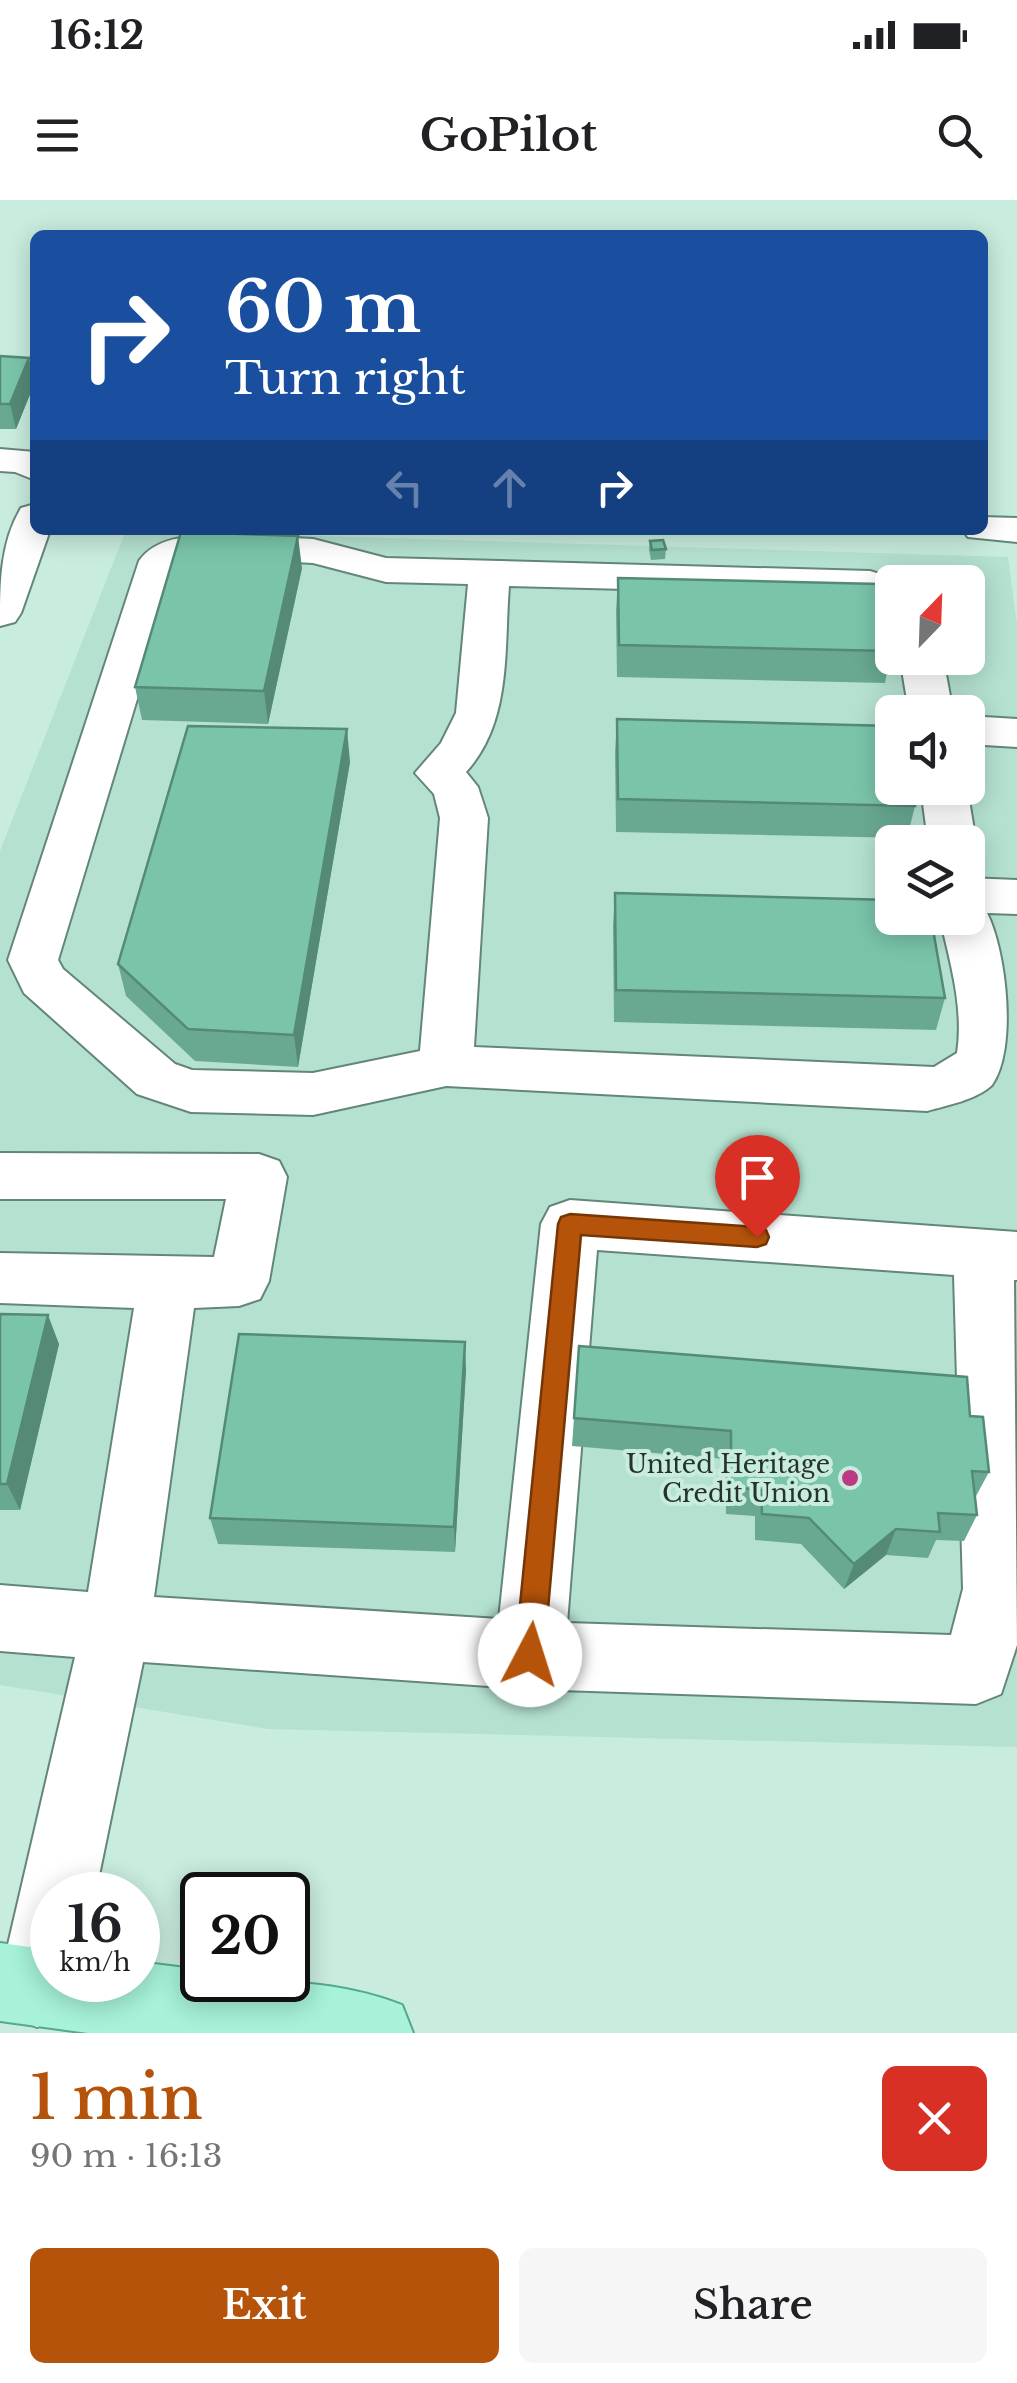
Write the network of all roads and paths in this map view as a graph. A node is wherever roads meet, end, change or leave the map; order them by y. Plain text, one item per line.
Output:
1 (0, 460) edge
2 (30, 465) edge
3 (988, 529) edge
4 (30, 530) edge
5 (1017, 530) edge
6 (489, 575) junction
7 (875, 586) edge
8 (1, 609) edge
9 (985, 731) edge
10 (1017, 732) edge
11 (985, 895) edge
12 (1017, 897) edge
13 (968, 935) edge
14 (446, 1066) junction
15 (0, 1176) edge
16 (1000, 1254) edge
17 (0, 1278) edge
18 (168, 1284) junction
19 (0, 1618) edge
20 (116, 1626) junction
21 (530, 1655) junction
22 (62, 1872) edge
23 (30, 1960) edge
24 (18, 1985) edge
25 (374, 2033) edge

1 - 2 lane
3 - 5 lane
4 - 8 lane
6 - 7 lane
6 - 14 lane
6 - 14 lane
9 - 10 lane
11 - 12 lane
13 - 14 lane
15 - 18 lane
16 - 21 lane
16 - 21 lane
17 - 18 lane
18 - 20 lane
19 - 20 lane
20 - 21 lane
20 - 22 lane
23 - 24 lane
24 - 25 main road

